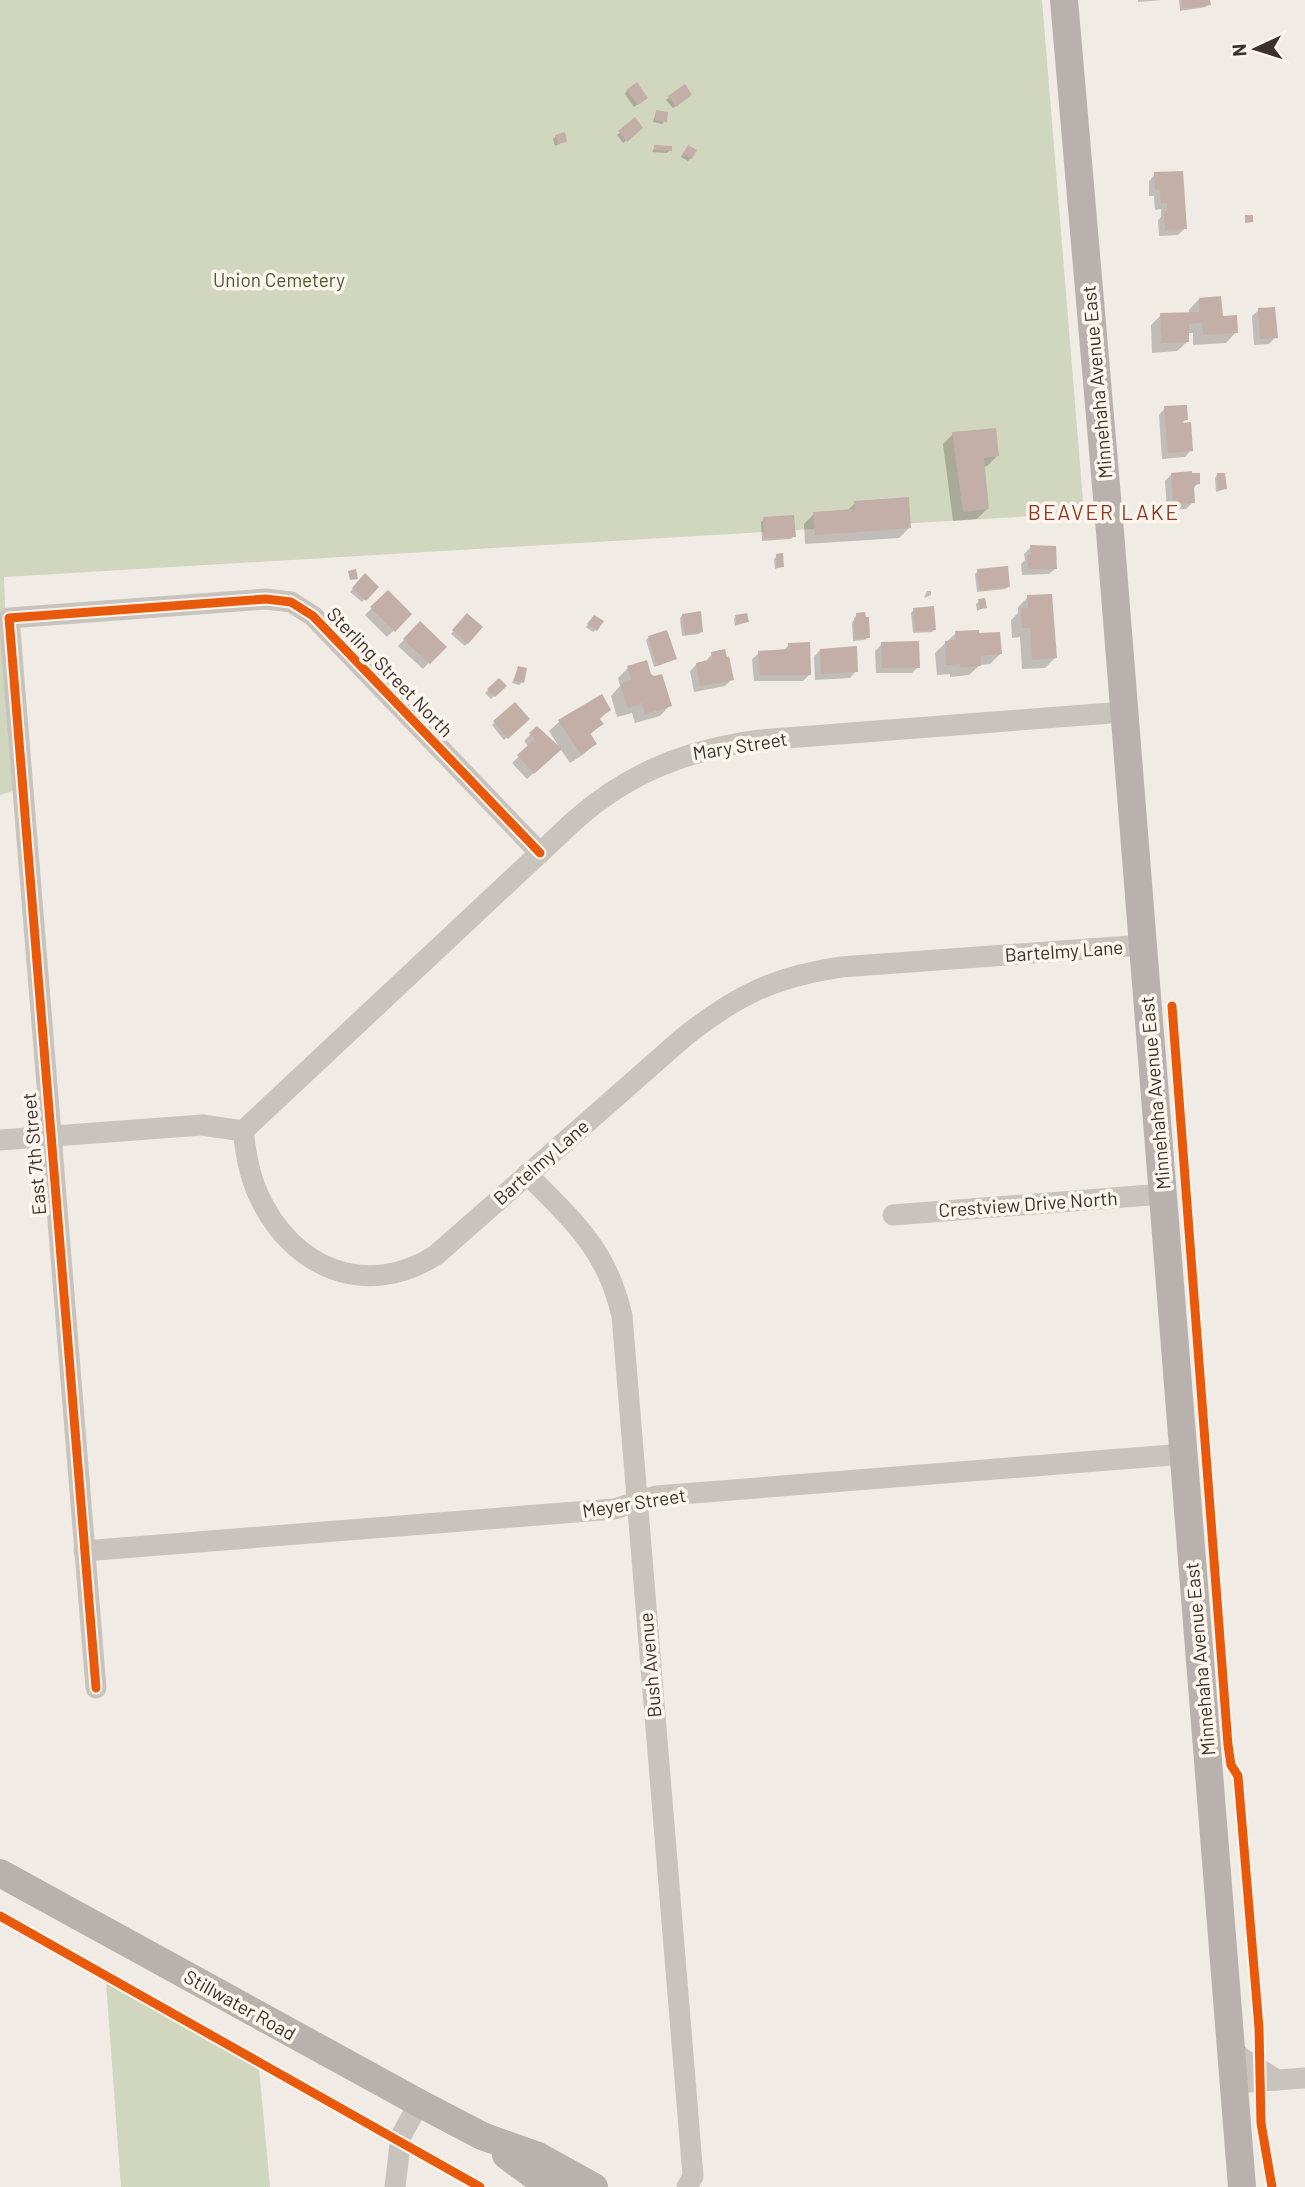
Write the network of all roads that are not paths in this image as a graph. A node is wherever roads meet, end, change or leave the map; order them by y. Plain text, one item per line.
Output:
1 (1063, 0) edge
2 (9, 618) joint
3 (1125, 712) junction
4 (540, 853) junction
5 (1143, 945) junction
6 (243, 1131) junction
7 (50, 1137) junction
8 (0, 1140) edge
9 (527, 1174) junction
10 (1163, 1194) junction
11 (893, 1215) dead end
12 (1184, 1454) junction
13 (637, 1503) junction
14 (84, 1551) junction
15 (96, 1688) dead end
16 (0, 1872) edge
17 (1231, 2048) junction
18 (1305, 2078) edge
19 (1278, 2080) junction
20 (1234, 2083) junction
21 (419, 2103) junction
22 (482, 2136) junction
23 (395, 2187) edge
24 (553, 2187) edge
25 (594, 2187) edge
26 (687, 2187) edge
27 (1242, 2187) edge

1 - 3 main road, Minnehaha Avenue East
2 - 4 street, Sterling Street North
2 - 7 street, East 7th Street
3 - 4 street, Mary Street
3 - 5 main road, Minnehaha Avenue East
4 - 6 street, Mary Street
5 - 9 street, Bartelmy Lane
5 - 10 main road, Minnehaha Avenue East
6 - 7 street
6 - 9 street, Bartelmy Lane
7 - 8 street
7 - 14 street, East 7th Street
9 - 13 street, Bush Avenue
10 - 11 street, Crestview Drive North
10 - 12 main road, Minnehaha Avenue East
12 - 13 street, Meyer Street
12 - 17 main road, Minnehaha Avenue East
13 - 14 street, Meyer Street
13 - 26 street, Bush Avenue
14 - 15 street, East 7th Street
16 - 21 main road, Stillwater Road
17 - 19 street
17 - 20 main road, Minnehaha Avenue East
18 - 19 street
19 - 20 street
20 - 27 main road, Minnehaha Avenue East
21 - 22 main road, Stillwater Road
21 - 23 street
22 - 24 main road, Stillwater Road
22 - 25 main road, Stillwater Road

